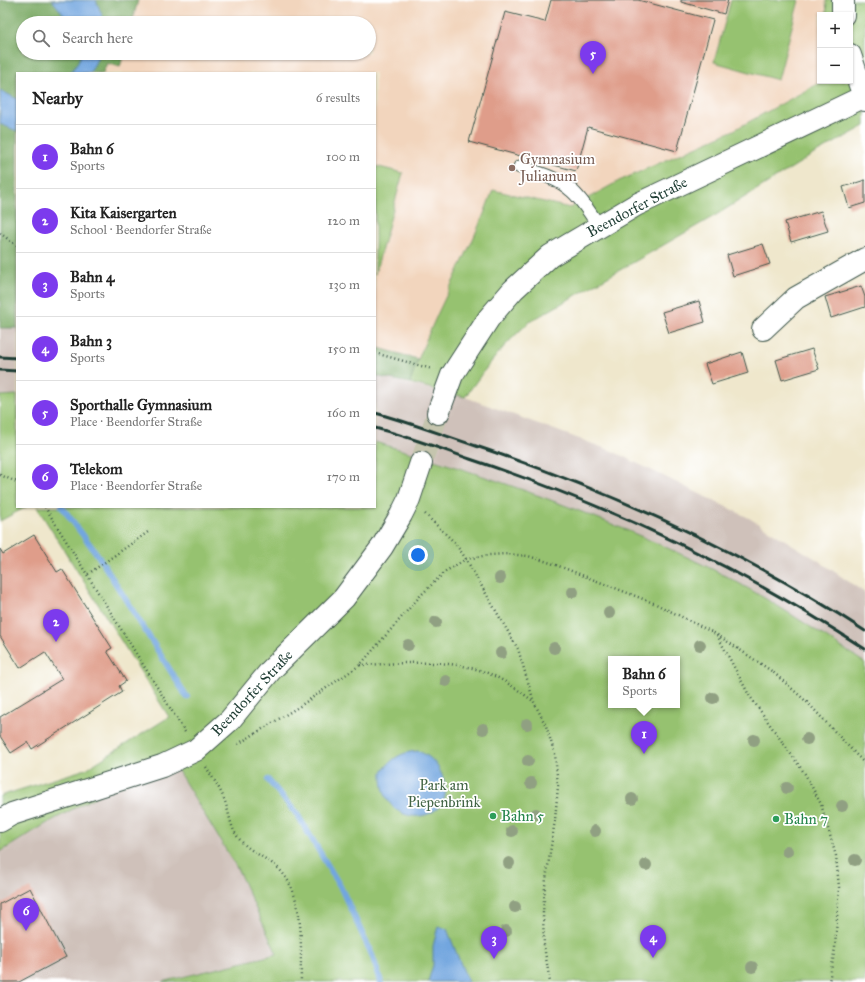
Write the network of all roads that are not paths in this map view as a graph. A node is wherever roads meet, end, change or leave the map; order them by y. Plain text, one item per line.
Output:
1 (843, 0) edge
2 (844, 12) edge
3 (853, 64) edge
4 (864, 99) edge
5 (520, 167) dead end
6 (599, 226) junction
7 (865, 259) edge
8 (763, 329) dead end
9 (438, 413) tunnel mouth
10 (421, 463) tunnel mouth
11 (0, 821) edge

1 - 2 street
3 - 4 street, Beendorfer Straße
4 - 6 street, Beendorfer Straße
5 - 6 lane
6 - 9 street, Beendorfer Straße
7 - 8 street
10 - 11 street, Beendorfer Straße

